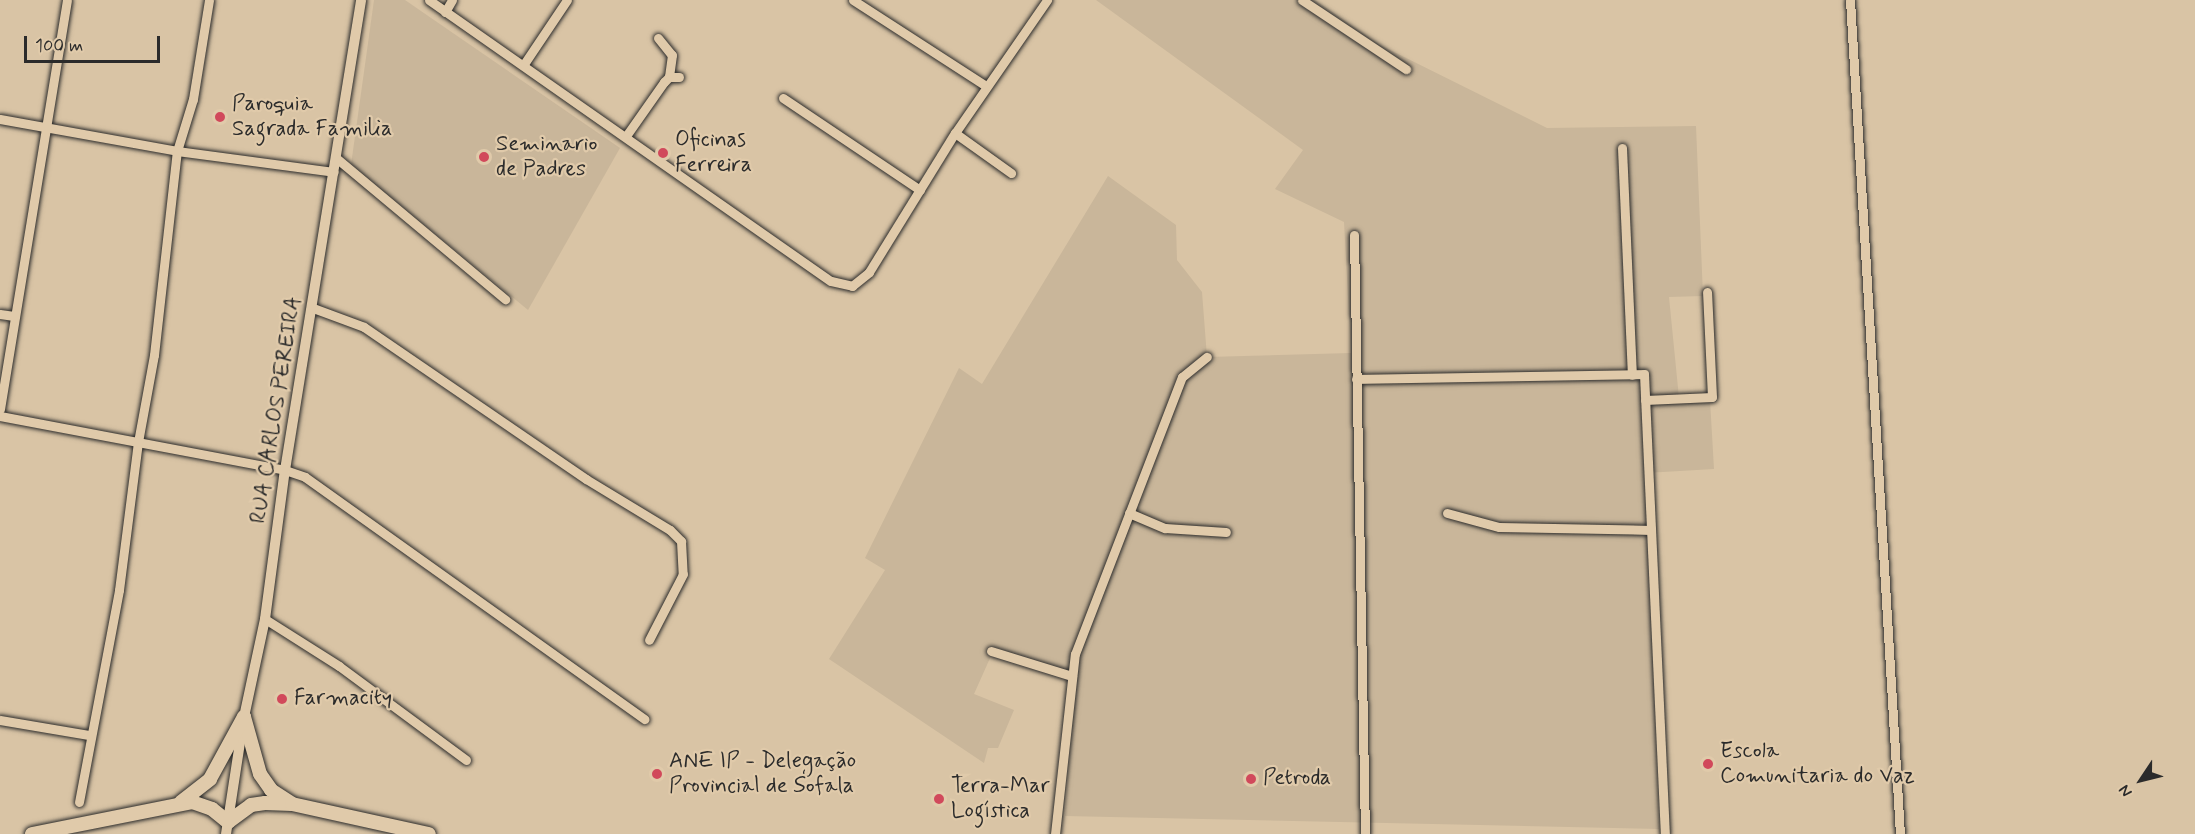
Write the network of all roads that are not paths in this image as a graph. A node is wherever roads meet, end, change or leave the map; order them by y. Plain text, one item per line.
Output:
1 (67, 0) edge
2 (209, 0) edge
3 (361, 0) edge
4 (429, 0) edge
5 (452, 0) edge
6 (567, 0) edge
7 (853, 0) edge
8 (1047, 0) edge
9 (1302, 0) edge
10 (1850, 0) edge
11 (445, 12) junction
12 (658, 38) dead end
13 (524, 64) junction
14 (1406, 69) dead end
15 (986, 86) junction
16 (783, 98) dead end
17 (0, 119) edge
18 (46, 128) junction
19 (955, 133) junction
20 (626, 136) junction
21 (1622, 148) dead end
22 (177, 151) junction
23 (335, 157) junction
24 (334, 172) junction
25 (1011, 173) dead end
26 (920, 190) junction
27 (1354, 235) dead end
28 (1707, 292) dead end
29 (505, 299) dead end
30 (313, 308) junction
31 (0, 314) edge
32 (14, 316) junction
33 (1207, 357) dead end
34 (1632, 375) junction
35 (1356, 379) junction
36 (1645, 400) junction
37 (0, 409) edge
38 (0, 416) edge
39 (138, 442) junction
40 (285, 470) junction
41 (1130, 513) junction
42 (1447, 513) dead end
43 (1651, 530) junction
44 (1226, 532) dead end
45 (265, 619) junction
46 (649, 640) dead end
47 (991, 651) dead end
48 (1072, 676) junction
49 (244, 717) junction
50 (644, 719) dead end
51 (0, 720) edge
52 (89, 735) junction
53 (466, 760) dead end
54 (78, 802) dead end
55 (180, 802) junction
56 (292, 804) junction
57 (227, 827) edge
58 (32, 834) edge
59 (429, 834) edge
60 (1055, 834) edge
61 (1365, 834) edge
62 (1665, 834) edge
63 (1900, 834) edge

1 - 18 street
2 - 22 street
3 - 23 main road, RUA CARLOS PEREIRA
4 - 11 street
5 - 11 street
6 - 13 street
7 - 15 street
8 - 15 street
9 - 14 street
10 - 63 street
11 - 13 street
12 - 20 street
13 - 20 street
15 - 19 street
16 - 26 street
17 - 18 street
18 - 22 street
18 - 32 street
19 - 25 street
19 - 26 street
20 - 26 street
21 - 34 street
22 - 24 street
22 - 39 street
23 - 24 main road, RUA CARLOS PEREIRA
23 - 29 street
24 - 30 main road, RUA CARLOS PEREIRA
27 - 35 street
28 - 36 street
30 - 40 main road, RUA CARLOS PEREIRA
30 - 46 street
31 - 32 street
32 - 37 street
33 - 41 street
34 - 35 street
34 - 36 street
35 - 61 street
36 - 43 street
38 - 39 street
39 - 40 street
39 - 52 street
40 - 45 main road, RUA CARLOS PEREIRA
40 - 50 street
41 - 44 street
41 - 48 street
42 - 43 street
43 - 62 street
45 - 49 main road, RUA CARLOS PEREIRA
45 - 53 street
47 - 48 street
48 - 60 street
49 - 55 highway
49 - 56 highway
49 - 57 main road, RUA CARLOS PEREIRA
51 - 52 street
52 - 54 street
55 - 57 highway
55 - 58 highway
56 - 57 highway
56 - 59 highway

